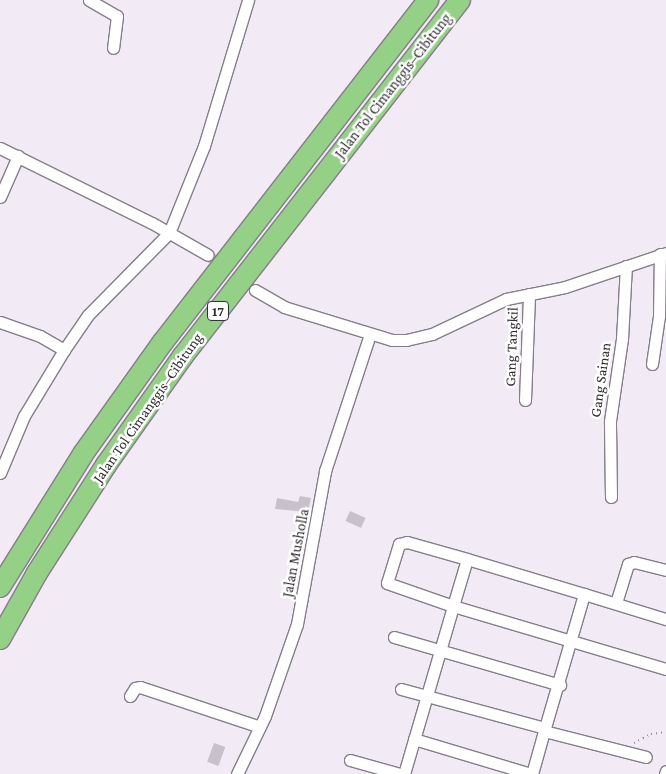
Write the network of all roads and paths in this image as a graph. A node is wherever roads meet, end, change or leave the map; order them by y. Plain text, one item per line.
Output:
1 (89, 0) edge
2 (248, 0) edge
3 (428, 0) edge
4 (460, 0) edge
5 (113, 48) dead end
6 (0, 148) edge
7 (18, 156) junction
8 (0, 197) edge
9 (169, 233) junction
10 (663, 254) edge
11 (208, 255) tunnel mouth
12 (626, 266) junction
13 (255, 290) tunnel mouth
14 (529, 294) junction
15 (0, 322) edge
16 (370, 334) junction
17 (64, 350) junction
18 (652, 364) dead end
19 (525, 400) dead end
20 (0, 473) edge
21 (611, 497) dead end
22 (467, 559) junction
23 (666, 570) edge
24 (0, 587) edge
25 (584, 594) junction
26 (616, 604) junction
27 (453, 606) junction
28 (666, 620) edge
29 (394, 637) dead end
30 (0, 639) edge
31 (572, 639) junction
32 (440, 650) junction
33 (666, 669) edge
34 (560, 685) junction
35 (402, 689) dead end
36 (427, 695) junction
37 (130, 696) dead end
38 (260, 727) junction
39 (544, 730) junction
40 (666, 732) edge
41 (414, 739) junction
42 (622, 751) junction
43 (646, 758) dead end
44 (350, 760) dead end
45 (238, 774) edge
46 (400, 774) edge
47 (404, 774) edge
48 (532, 774) edge

1 - 5 street
2 - 9 street
3 - 24 highway, Jalan Tol Cimanggis–Cibitung / 17
4 - 30 highway, Jalan Tol Cimanggis–Cibitung / 17
6 - 7 street
7 - 8 street
7 - 9 street
9 - 11 street
9 - 17 street
10 - 12 street
10 - 18 street
12 - 14 street
12 - 21 street, Gang Sainan
13 - 16 street
14 - 16 street
14 - 19 street, Gang Tangkil
15 - 17 street
16 - 38 street, Jalan Musholla
17 - 20 street
22 - 25 street
22 - 27 street
22 - 27 street
23 - 26 street
25 - 26 street
25 - 31 street
26 - 28 street
27 - 31 street
27 - 32 street
29 - 32 street
31 - 33 street
31 - 34 street
32 - 34 street
32 - 36 street
34 - 39 street
35 - 36 street
36 - 39 street
36 - 41 street
37 - 38 street
38 - 45 street, Jalan Musholla
39 - 42 street
39 - 48 street
40 - 42 path
41 - 47 street
41 - 48 street
42 - 43 street
44 - 46 street

